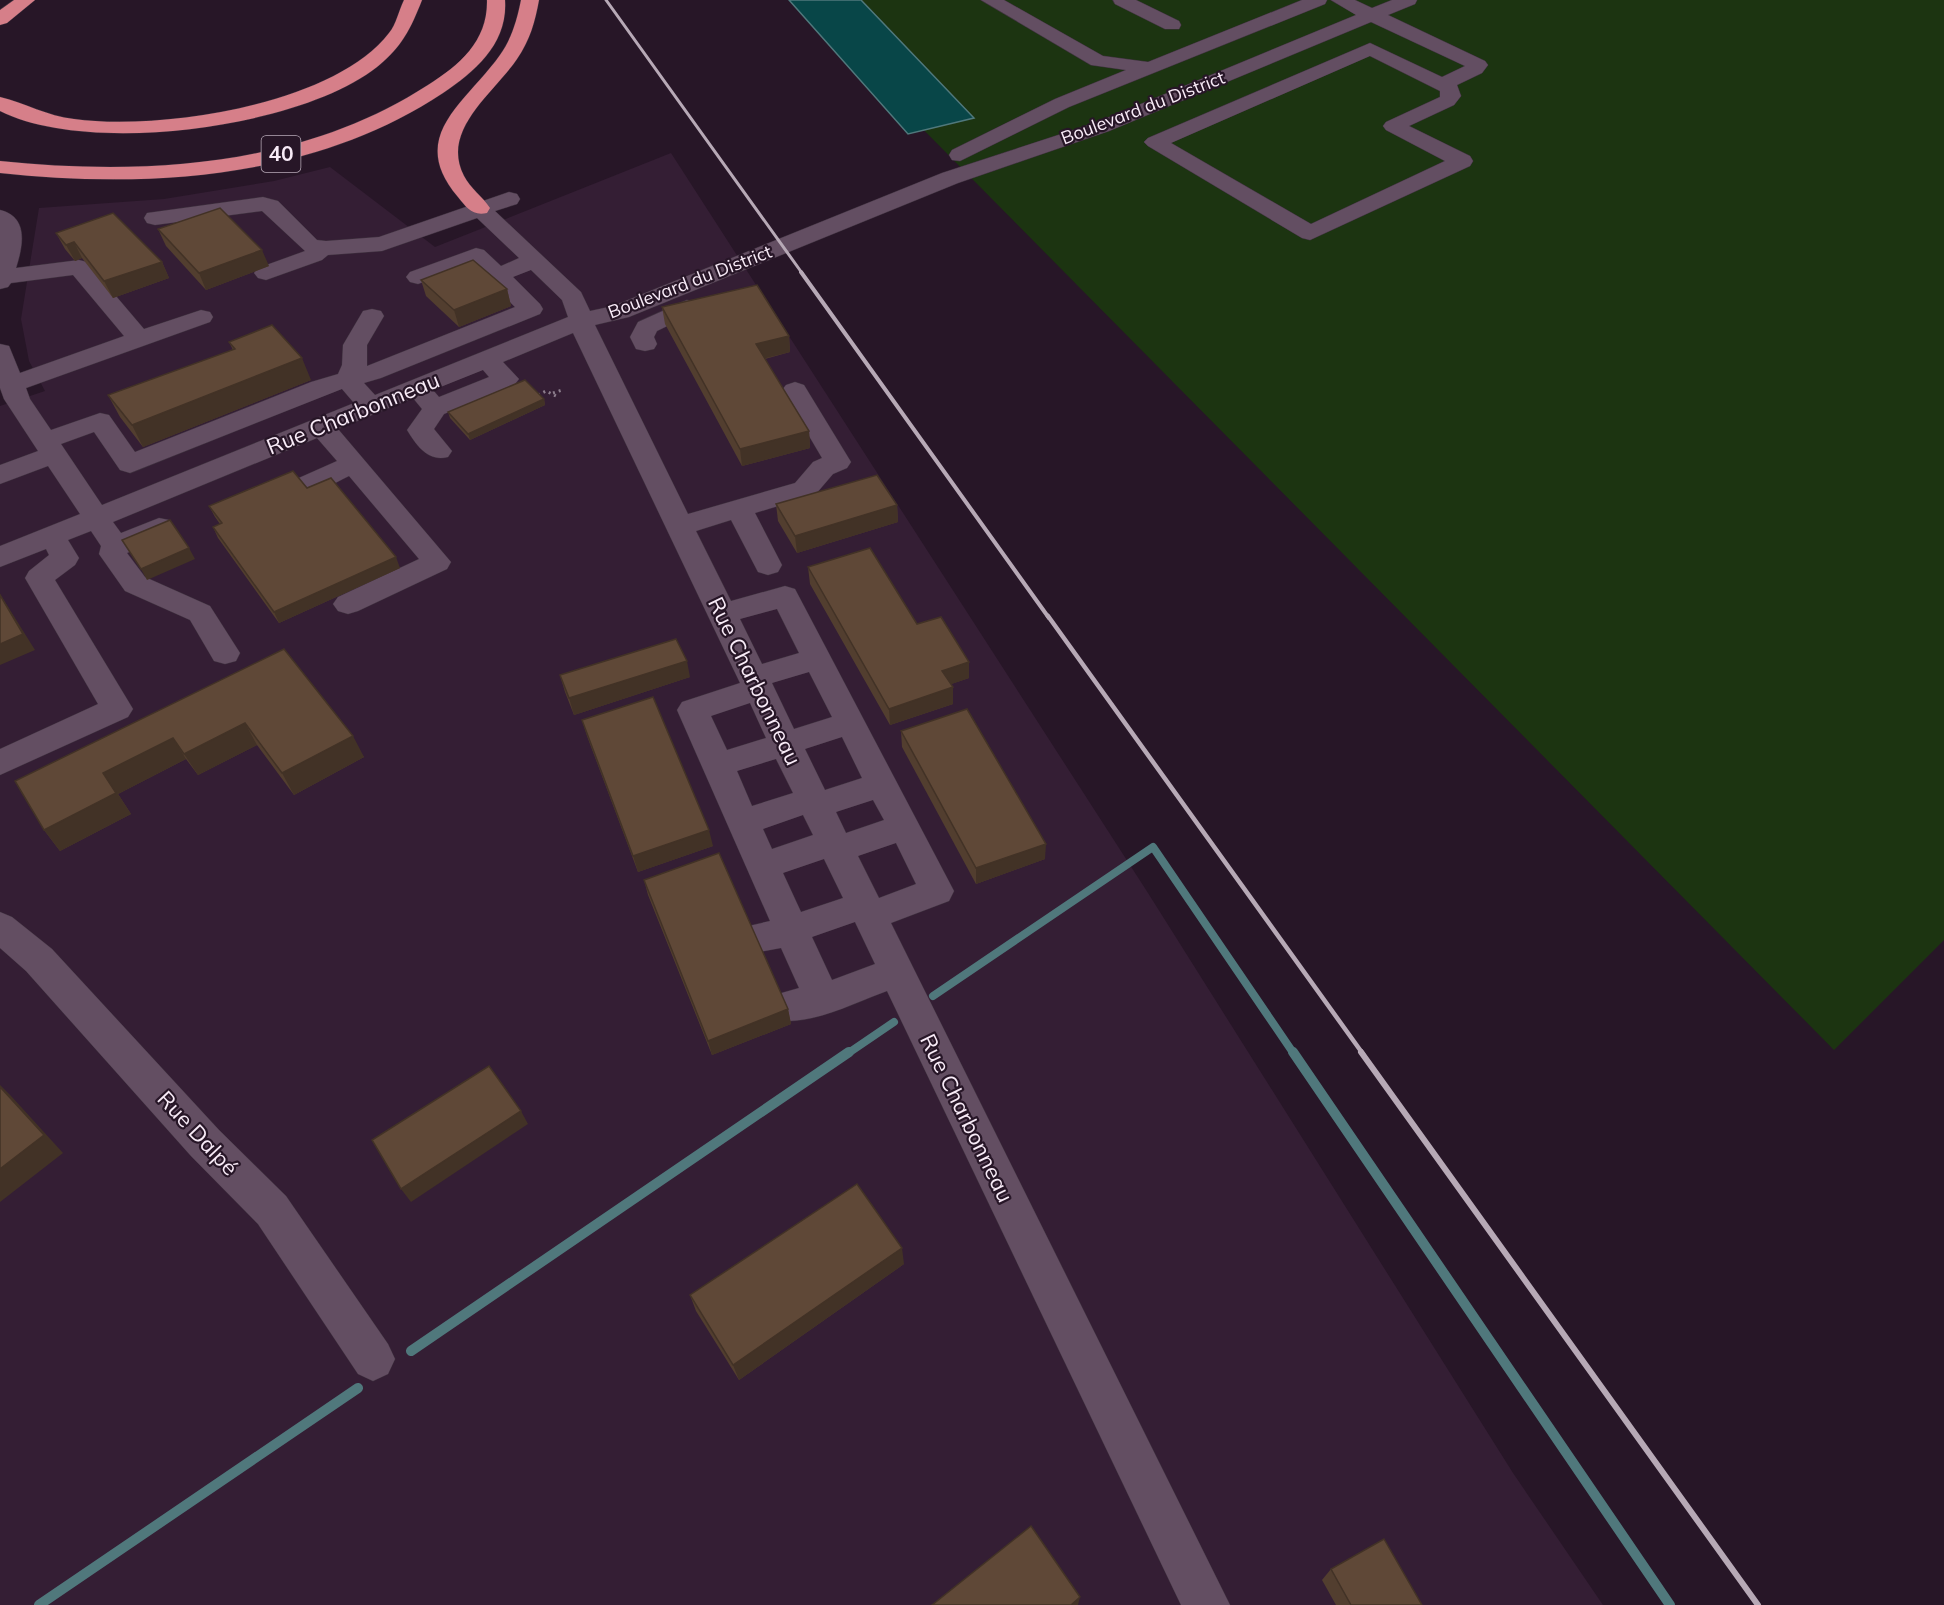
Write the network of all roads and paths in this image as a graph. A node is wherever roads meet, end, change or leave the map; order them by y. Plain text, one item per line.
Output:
1 (26, 0) edge
2 (413, 0) edge
3 (496, 0) edge
4 (530, 0) edge
5 (990, 0) edge
6 (1122, 0) edge
7 (1316, 0) edge
8 (1408, 0) edge
9 (1352, 10) edge
10 (0, 19) edge
11 (1172, 25) dead end
12 (1098, 61) junction
13 (1151, 68) junction
14 (1443, 84) junction
15 (1108, 85) junction
16 (0, 103) edge
17 (1118, 121) junction
18 (1155, 142) junction
19 (0, 167) edge
20 (509, 199) dead end
21 (479, 208) junction
22 (0, 217) edge
23 (155, 218) dead end
24 (321, 249) junction
25 (536, 260) junction
26 (266, 273) dead end
27 (497, 275) junction
28 (418, 277) dead end
29 (1, 280) edge
30 (696, 282) junction
31 (372, 316) dead end
32 (201, 318) dead end
33 (583, 320) junction
34 (494, 323) junction
35 (140, 340) junction
36 (447, 342) junction
37 (645, 344) dead end
38 (517, 346) junction
39 (0, 351) edge
40 (477, 363) junction
41 (348, 379) junction
42 (10, 385) junction
43 (417, 387) junction
44 (533, 390) edge
45 (562, 390) dead end
46 (795, 390) dead end
47 (370, 406) junction
48 (451, 408) junction
49 (321, 426) junction
50 (221, 427) junction
51 (49, 448) junction
52 (439, 451) dead end
53 (245, 457) junction
54 (354, 464) junction
55 (0, 475) edge
56 (302, 487) edge
57 (380, 494) junction
58 (351, 507) edge
59 (740, 508) junction
60 (97, 517) junction
61 (680, 526) junction
62 (159, 527) edge
63 (413, 534) junction
64 (52, 536) junction
65 (116, 546) junction
66 (383, 547) edge
67 (0, 556) edge
68 (768, 565) dead end
69 (348, 604) dead end
70 (722, 614) junction
71 (225, 652) dead end
72 (817, 658) junction
73 (756, 683) junction
74 (850, 723) junction
75 (785, 744) junction
76 (0, 763) edge
77 (718, 765) junction
78 (882, 784) junction
79 (814, 802) junction
80 (743, 822) junction
81 (904, 827) junction
82 (835, 846) junction
83 (763, 866) junction
84 (866, 910) junction
85 (0, 927) edge
86 (795, 939) junction
87 (758, 949) edge
88 (896, 972) junction
89 (822, 999) junction
90 (784, 1007) edge
91 (373, 1359) dead end
92 (1206, 1605) edge

1 - 10 highway
2 - 16 highway
3 - 19 highway, 40
4 - 21 highway
5 - 12 street
6 - 11 street
7 - 9 street
7 - 13 street, Boulevard du District
8 - 9 street, Boulevard du District
9 - 14 street
9 - 17 street, Boulevard du District
12 - 13 street
12 - 15 street
13 - 15 street, Boulevard du District
14 - 18 street
14 - 18 street
15 - 33 street, Boulevard du District
17 - 18 street
17 - 30 street, Boulevard du District
20 - 21 street
21 - 24 street
21 - 25 street
22 - 29 street
23 - 24 street
24 - 26 street
25 - 27 street
25 - 33 street
27 - 28 street
27 - 34 street
29 - 35 street
30 - 33 street, Boulevard du District
30 - 37 street
31 - 41 street
32 - 35 street
33 - 38 street, Rue Charbonneau
33 - 61 street, Rue Charbonneau
34 - 36 street
34 - 38 street
35 - 42 street
36 - 40 street
36 - 41 street
38 - 40 street, Rue Charbonneau
39 - 42 street
40 - 43 street, Rue Charbonneau
40 - 48 street
41 - 47 street
41 - 50 street
42 - 51 street
43 - 47 street, Rue Charbonneau
43 - 48 street
44 - 45 path
46 - 59 street
47 - 49 street, Rue Charbonneau
48 - 52 street
49 - 53 street, Rue Charbonneau
49 - 54 street
50 - 51 street
50 - 53 street
51 - 55 street
51 - 60 street
53 - 60 street, Rue Charbonneau
54 - 56 street
54 - 57 street
57 - 58 street
57 - 63 street
59 - 61 street
59 - 68 street
60 - 64 street, Rue Charbonneau
60 - 65 street
61 - 70 street, Rue Charbonneau
62 - 65 street
63 - 66 street
63 - 69 street
64 - 67 street, Rue Charbonneau
64 - 76 street
65 - 71 street
70 - 72 street
70 - 73 street, Rue Charbonneau
72 - 73 street
72 - 74 street
73 - 75 street, Rue Charbonneau
73 - 77 street
74 - 75 street
74 - 78 street
75 - 77 street
75 - 79 street, Rue Charbonneau
77 - 80 street
78 - 79 street
78 - 81 street
79 - 80 street
79 - 82 street, Rue Charbonneau
80 - 83 street
81 - 82 street
81 - 84 street
82 - 83 street
82 - 84 street, Rue Charbonneau
83 - 86 street
84 - 86 street
84 - 88 street, Rue Charbonneau
85 - 91 street, Rue Dalpé
86 - 87 street
86 - 89 street
88 - 89 street
88 - 92 street, Rue Charbonneau
89 - 90 street

